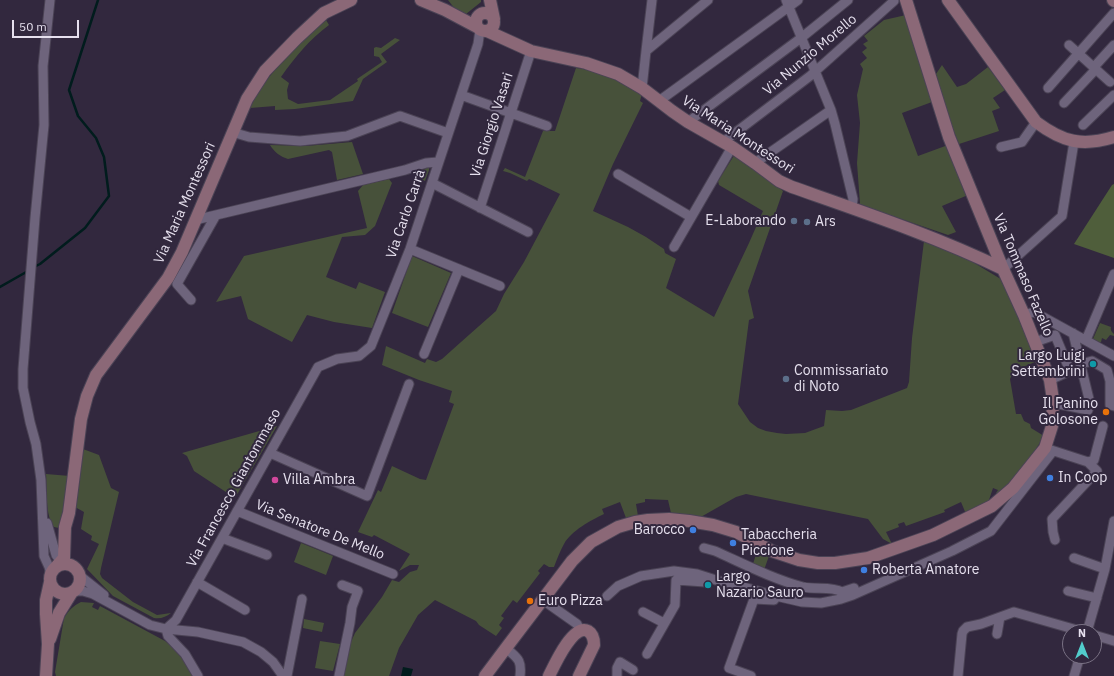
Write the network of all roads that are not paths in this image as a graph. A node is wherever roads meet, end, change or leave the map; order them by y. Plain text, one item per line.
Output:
1 (50, 0) edge
2 (351, 0) edge
3 (422, 0) edge
4 (490, 0) edge
5 (652, 0) edge
6 (708, 0) edge
7 (798, 0) edge
8 (848, 0) edge
9 (948, 0) edge
10 (900, 1) edge
11 (787, 4) edge
12 (443, 5) edge
13 (1114, 13) edge
14 (485, 24) junction
15 (801, 38) junction
16 (1069, 45) dead end
17 (1114, 45) edge
18 (530, 51) junction
19 (646, 51) junction
20 (1079, 54) junction
21 (1095, 68) junction
22 (815, 72) junction
23 (1110, 82) dead end
24 (642, 88) junction
25 (1048, 88) dead end
26 (461, 95) junction
27 (1114, 95) edge
28 (659, 101) junction
29 (1064, 103) dead end
30 (831, 110) junction
31 (510, 113) junction
32 (688, 122) junction
33 (1036, 122) junction
34 (1083, 125) dead end
35 (547, 126) dead end
36 (232, 132) junction
37 (448, 133) junction
38 (1114, 137) edge
39 (1074, 142) junction
40 (727, 144) junction
41 (1001, 147) dead end
42 (438, 162) junction
43 (756, 163) junction
44 (618, 174) dead end
45 (432, 183) junction
46 (480, 208) junction
47 (852, 208) junction
48 (216, 215) junction
49 (691, 217) junction
50 (195, 220) junction
51 (528, 232) dead end
52 (674, 247) dead end
53 (410, 249) junction
54 (459, 269) junction
55 (1004, 269) junction
56 (1114, 274) edge
57 (500, 286) dead end
58 (191, 300) dead end
59 (1024, 315) junction
60 (1073, 333) junction
61 (1086, 340) junction
62 (1035, 342) junction
63 (424, 354) dead end
64 (1114, 356) edge
65 (328, 362) joint
66 (1081, 364) junction
67 (1050, 380) junction
68 (409, 384) dead end
69 (1054, 402) junction
70 (1114, 406) edge
71 (1103, 426) dead end
72 (1049, 449) junction
73 (270, 453) junction
74 (1091, 461) junction
75 (237, 511) junction
76 (43, 513) junction
77 (69, 513) junction
78 (1114, 521) edge
79 (65, 527) junction
80 (48, 528) junction
81 (222, 538) junction
82 (1055, 540) dead end
83 (704, 548) dead end
84 (267, 555) dead end
85 (1074, 558) dead end
86 (1111, 559) edge
87 (1105, 569) junction
88 (57, 570) junction
89 (78, 573) junction
90 (393, 574) dead end
91 (710, 578) junction
92 (197, 582) junction
93 (342, 585) dead end
94 (866, 589) junction
95 (1068, 591) dead end
96 (73, 592) junction
97 (607, 596) dead end
98 (776, 596) junction
99 (1097, 598) junction
100 (302, 599) dead end
101 (543, 600) junction
102 (114, 604) junction
103 (245, 610) dead end
104 (643, 612) dead end
105 (1000, 617) junction
106 (664, 623) junction
107 (1088, 624) edge
108 (1062, 626) edge
109 (166, 629) junction
110 (580, 630) junction
111 (997, 634) dead end
112 (1102, 638) edge
113 (1114, 642) edge
114 (48, 644) junction
115 (506, 648) junction
116 (648, 654) dead end
117 (1078, 664) edge
118 (633, 670) dead end
119 (46, 676) edge
120 (198, 676) edge
121 (283, 676) edge
122 (286, 676) edge
123 (338, 676) edge
124 (485, 676) edge
125 (520, 676) edge
126 (549, 676) edge
127 (579, 676) edge
128 (617, 676) edge
129 (751, 676) edge
130 (958, 676) edge
131 (1074, 676) edge

1 - 76 street
2 - 36 street, Via Maria Montessori
3 - 12 street
4 - 14 street
5 - 19 street
6 - 19 street
7 - 11 street
8 - 15 street
9 - 33 street
10 - 22 street, Via Nunzio Morello
10 - 55 street, Via Tommaso Fazello
11 - 15 street
11 - 28 street
12 - 14 street
13 - 20 street
14 - 18 street, Via Maria Montessori
14 - 26 street, Via Carlo Carrà
15 - 22 street
15 - 32 street
16 - 20 street
17 - 21 street
18 - 24 street, Via Maria Montessori
18 - 31 street, Via Giorgio Vasari
19 - 24 street
20 - 21 street
20 - 25 street
21 - 23 street
21 - 29 street
22 - 30 street
22 - 40 street, Via Nunzio Morello
24 - 28 street, Via Maria Montessori
26 - 31 street
26 - 37 street, Via Carlo Carrà
27 - 34 street
28 - 32 street, Via Maria Montessori
30 - 43 street
30 - 47 street
31 - 35 street
31 - 46 street, Via Giorgio Vasari
32 - 40 street, Via Maria Montessori
33 - 39 street
33 - 41 street
36 - 37 street
36 - 50 street, Via Maria Montessori
37 - 42 street, Via Carlo Carrà
38 - 39 street
39 - 55 street
40 - 43 street, Via Maria Montessori
40 - 49 street
42 - 45 street, Via Carlo Carrà
42 - 48 street
43 - 47 street, Via Maria Montessori
44 - 49 street
45 - 46 street
45 - 53 street, Via Carlo Carrà
46 - 51 street
47 - 55 street, Via Maria Montessori
48 - 50 street
48 - 58 street
49 - 52 street
50 - 77 street, Via Maria Montessori
53 - 54 street
53 - 65 street, Via Carlo Carrà
54 - 57 street
54 - 63 street
55 - 59 street, Via Tommaso Fazello
56 - 61 street
59 - 60 street
59 - 62 street, Via Tommaso Fazello
60 - 61 street
60 - 66 street
61 - 64 street
62 - 67 street, Via Tommaso Fazello
62 - 67 street
65 - 73 street, Via Francesco Giantommaso
66 - 69 street
66 - 70 street
67 - 69 street, Via Tommaso Fazello
68 - 73 street
69 - 72 street, Via Tommaso Fazello
71 - 74 street
72 - 74 street
72 - 94 street
72 - 101 street, Via Tommaso Fazello
73 - 75 street, Via Francesco Giantommaso
74 - 82 street
75 - 81 street, Via Francesco Giantommaso
75 - 90 street, Via Senatore De Mello
76 - 80 street
76 - 88 street
77 - 79 street
77 - 89 street
78 - 86 street
79 - 80 street
79 - 88 street
80 - 88 street
81 - 84 street
81 - 92 street, Via Francesco Giantommaso
83 - 94 street
85 - 87 street
86 - 87 street
87 - 99 street
88 - 89 street
88 - 96 street
88 - 114 street
89 - 96 street
89 - 102 street
91 - 97 street
91 - 98 street
91 - 106 street
92 - 103 street
92 - 109 street, Via Francesco Giantommaso
93 - 123 street
94 - 98 street
95 - 99 street
96 - 102 street
96 - 114 street
98 - 129 street
99 - 107 street
100 - 122 street
101 - 110 street
101 - 115 street, Via Tommaso Fazello
102 - 109 street
104 - 106 street
105 - 108 street
105 - 111 street
105 - 130 street
106 - 116 street
109 - 120 street
109 - 121 street
110 - 126 street
110 - 127 street
112 - 113 street
114 - 119 street
115 - 124 street, Via Tommaso Fazello
115 - 125 street
117 - 131 street
118 - 128 street

